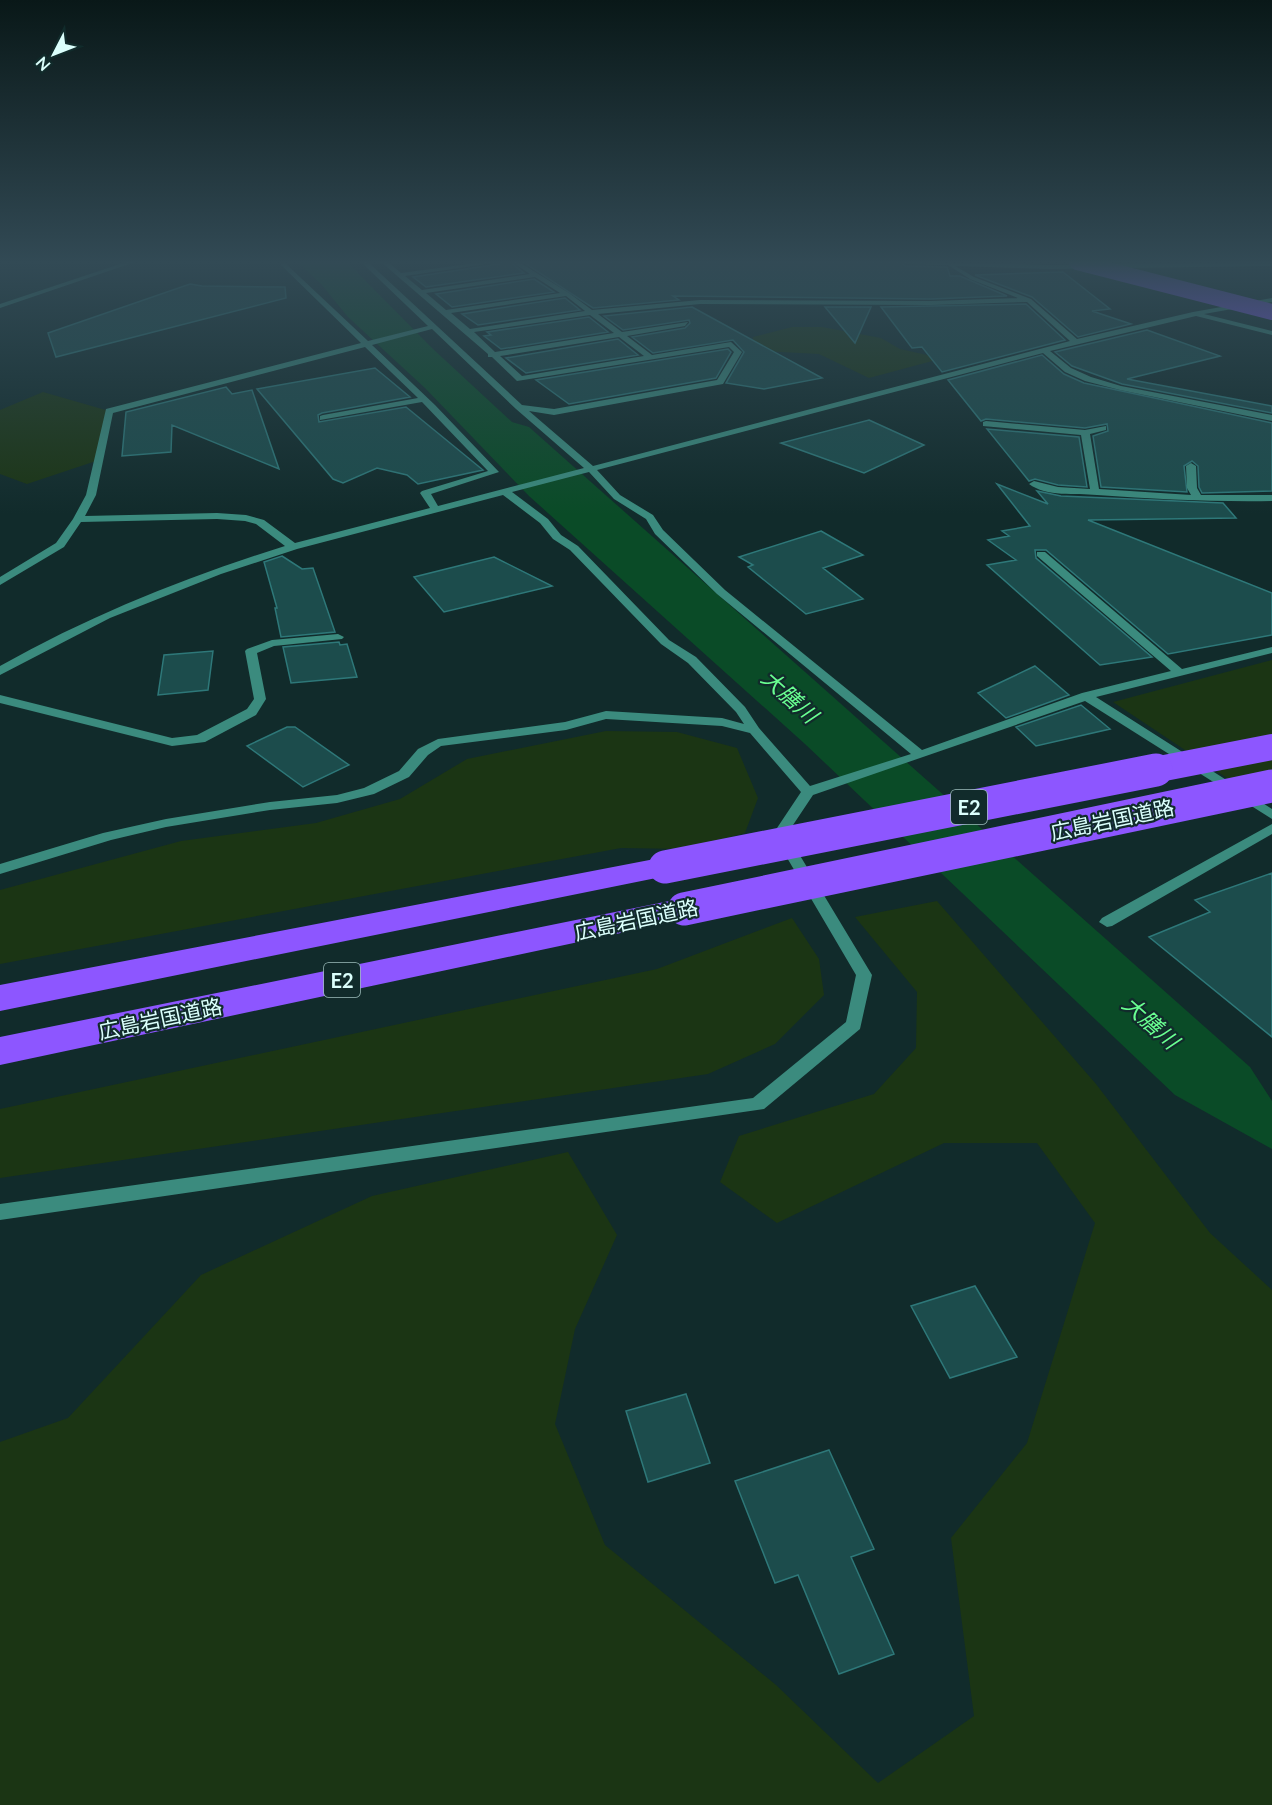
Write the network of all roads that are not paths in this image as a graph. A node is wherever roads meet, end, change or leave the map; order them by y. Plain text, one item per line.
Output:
1 (355, 346) edge
2 (370, 346) edge
3 (460, 346) edge
4 (483, 346) edge
5 (536, 346) edge
6 (634, 346) edge
7 (716, 346) edge
8 (733, 346) edge
9 (1059, 346) edge
10 (476, 349) dead end
11 (1044, 350) junction
12 (489, 352) junction
13 (649, 356) junction
14 (424, 399) junction
15 (519, 408) junction
16 (324, 418) dead end
17 (1272, 418) edge
18 (986, 424) dead end
19 (1103, 428) dead end
20 (1085, 433) junction
21 (1191, 466) dead end
22 (586, 469) junction
23 (1034, 484) dead end
24 (508, 489) junction
25 (1095, 492) junction
26 (1197, 498) junction
27 (1272, 498) edge
28 (435, 508) junction
29 (78, 519) junction
30 (293, 547) junction
31 (1041, 554) dead end
32 (0, 582) edge
33 (338, 637) dead end
34 (1272, 650) edge
35 (0, 671) edge
36 (1181, 674) junction
37 (1086, 696) junction
38 (0, 699) edge
39 (754, 730) junction
40 (1272, 747) edge
41 (915, 757) junction
42 (1272, 786) edge
43 (814, 789) junction
44 (1272, 814) edge
45 (1272, 828) edge
46 (0, 869) edge
47 (1107, 922) dead end
48 (0, 998) edge
49 (0, 1052) edge
50 (0, 1212) edge

1 - 29 street
2 - 14 street
3 - 15 street
4 - 12 street
5 - 12 street
6 - 13 street
7 - 13 street
8 - 15 street
9 - 11 street
10 - 12 street
11 - 17 street
11 - 22 street
12 - 13 street
14 - 16 street
14 - 28 street
15 - 22 street
18 - 20 street
19 - 20 street
20 - 25 street
21 - 26 street
22 - 24 street
22 - 41 street
23 - 25 street
24 - 28 street
24 - 39 street
25 - 26 street
26 - 27 street
28 - 30 street
29 - 30 street
29 - 32 street
30 - 35 street
31 - 36 street
33 - 38 street
34 - 36 street
36 - 37 street
37 - 41 street
37 - 44 street
39 - 43 street
39 - 46 street
40 - 48 highway, 広島岩国道路 / E2, bridge
41 - 43 street
42 - 49 highway, 広島岩国道路 / E2, bridge
43 - 50 street
45 - 47 street

